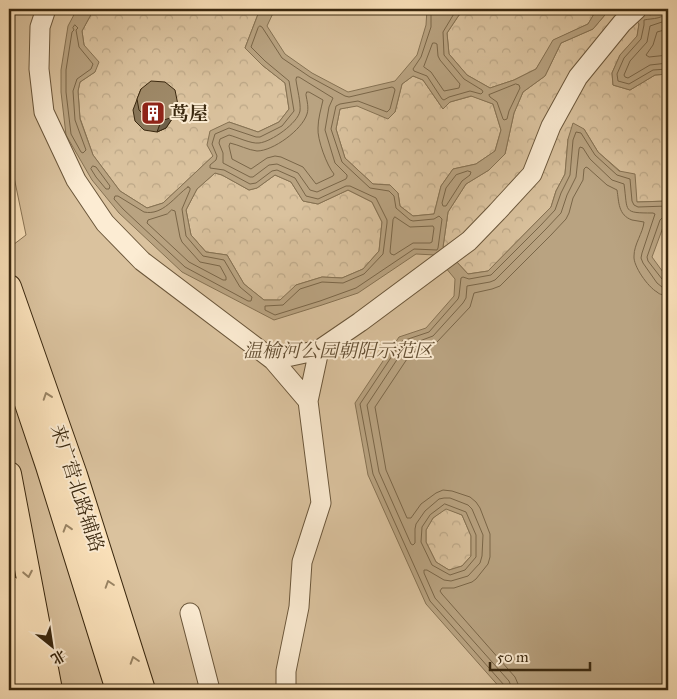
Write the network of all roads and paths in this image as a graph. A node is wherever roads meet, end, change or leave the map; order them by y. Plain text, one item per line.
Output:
1 (46, 9) edge
2 (632, 14) edge
3 (9, 287) edge
4 (9, 350) edge
5 (319, 350) junction
6 (273, 360) junction
7 (308, 401) junction
8 (9, 474) edge
9 (9, 588) edge
10 (190, 613) dead end
11 (108, 658) junction
12 (28, 690) edge
13 (50, 690) edge
14 (118, 690) edge
15 (126, 690) edge
16 (143, 690) edge
17 (210, 690) edge
18 (286, 690) edge

1 - 6 lane
2 - 5 lane
16 -> 3 main road, 来广营北路辅路
11 -> 4 main road
5 - 6 lane
5 - 7 lane
6 - 7 lane
7 - 18 lane
8 -> 13 main road
9 - 12 main road
10 - 17 lane
11 - 14 main road
11 - 15 main road

